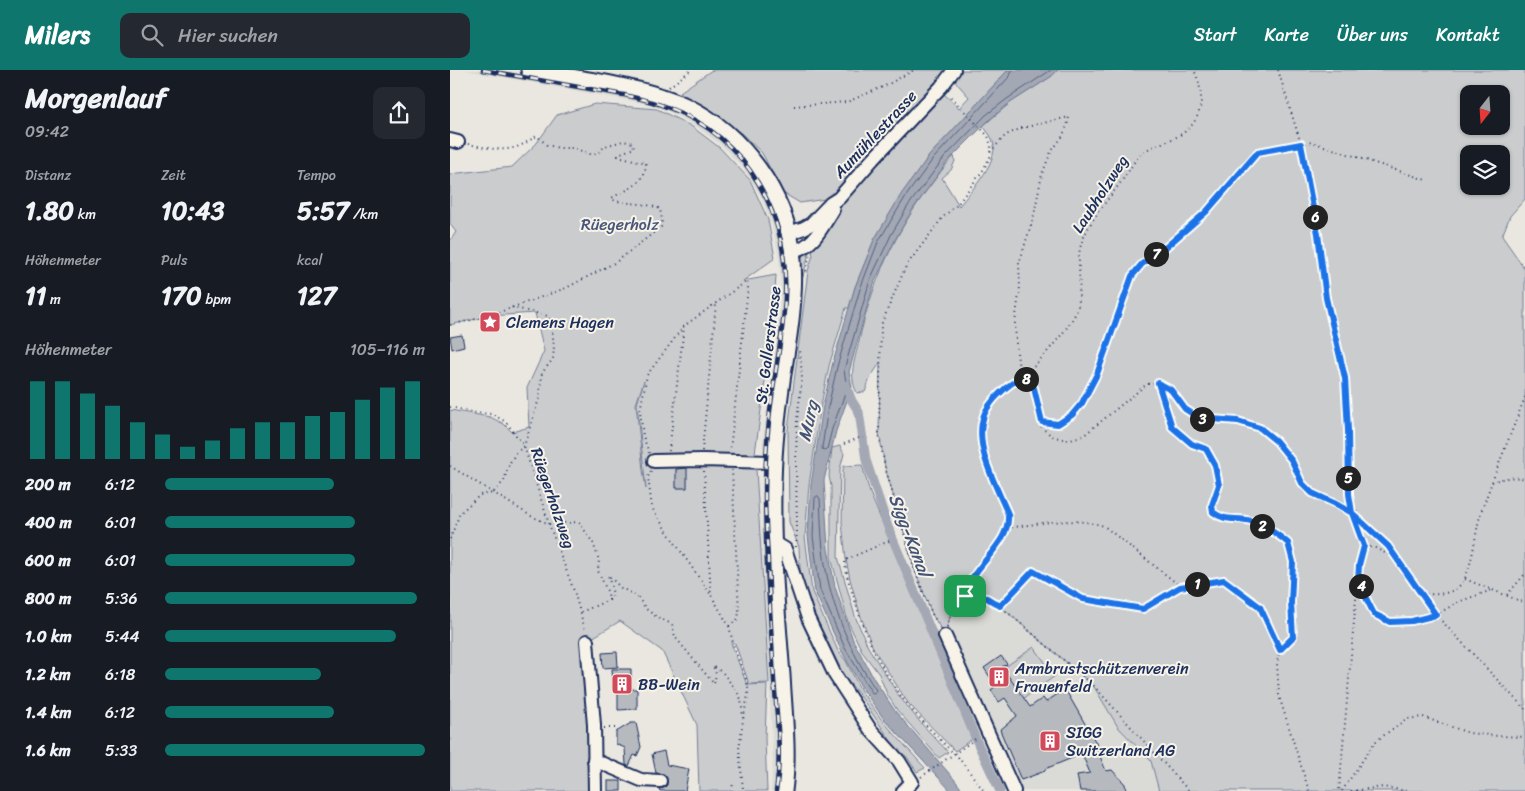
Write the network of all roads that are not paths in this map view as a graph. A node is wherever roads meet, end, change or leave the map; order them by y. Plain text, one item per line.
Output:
1 (529, 70) edge
2 (954, 70) edge
3 (838, 198) junction
4 (789, 233) junction
5 (792, 251) junction
6 (654, 461) road end
7 (774, 462) junction
8 (773, 546) junction
9 (945, 636) road end
10 (587, 641) road end
11 (594, 760) junction
12 (660, 781) dead end
13 (595, 791) edge
14 (784, 791) edge
15 (903, 791) edge
16 (1014, 791) edge

1 - 4 main road, St. Gallerstrasse
2 - 3 street, Aumühlestrasse
3 - 4 street, Aumühlestrasse
3 - 5 street, Aumühlestrasse
4 - 5 main road, St. Gallerstrasse
5 - 7 main road, St. Gallerstrasse
6 - 7 street
7 - 8 main road, St. Gallerstrasse
8 - 14 main road, St. Gallerstrasse
8 - 15 street
9 - 16 street
10 - 11 street
11 - 12 street
11 - 13 street

